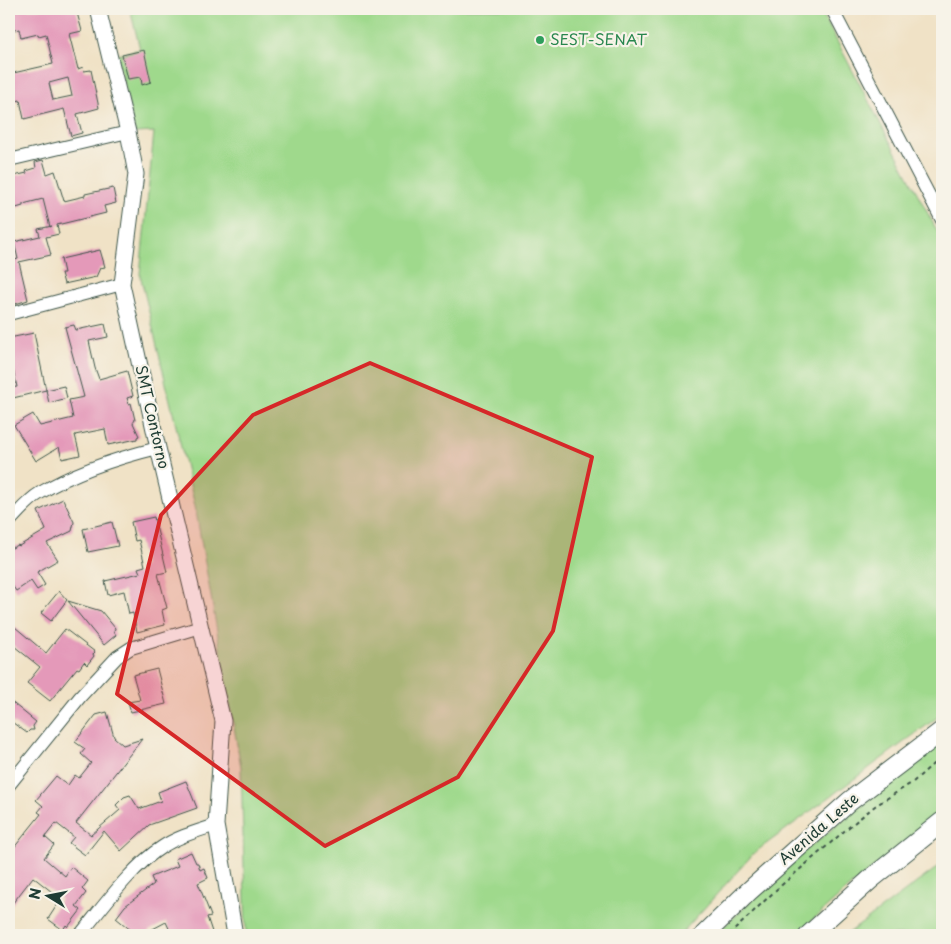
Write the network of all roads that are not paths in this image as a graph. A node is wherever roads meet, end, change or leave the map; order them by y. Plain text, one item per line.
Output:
1 (98, 9) edge
2 (832, 9) edge
3 (128, 132) junction
4 (9, 160) edge
5 (942, 220) edge
6 (122, 284) junction
7 (9, 314) edge
8 (158, 448) junction
9 (9, 522) edge
10 (201, 627) junction
11 (942, 731) edge
12 (9, 785) edge
13 (942, 822) edge
14 (216, 825) junction
15 (80, 935) edge
16 (235, 935) edge
17 (704, 935) edge
18 (809, 935) edge

1 - 3 street, SMT Contorno
2 - 5 street
3 - 4 street
3 - 6 street, SMT Contorno
6 - 7 street
6 - 8 street, SMT Contorno
8 - 9 street
8 - 10 street, SMT Contorno
10 - 12 street
10 - 14 street, SMT Contorno
11 - 17 main road, Avenida Leste
13 - 18 main road
14 - 15 street
14 - 16 street, SMT Contorno

